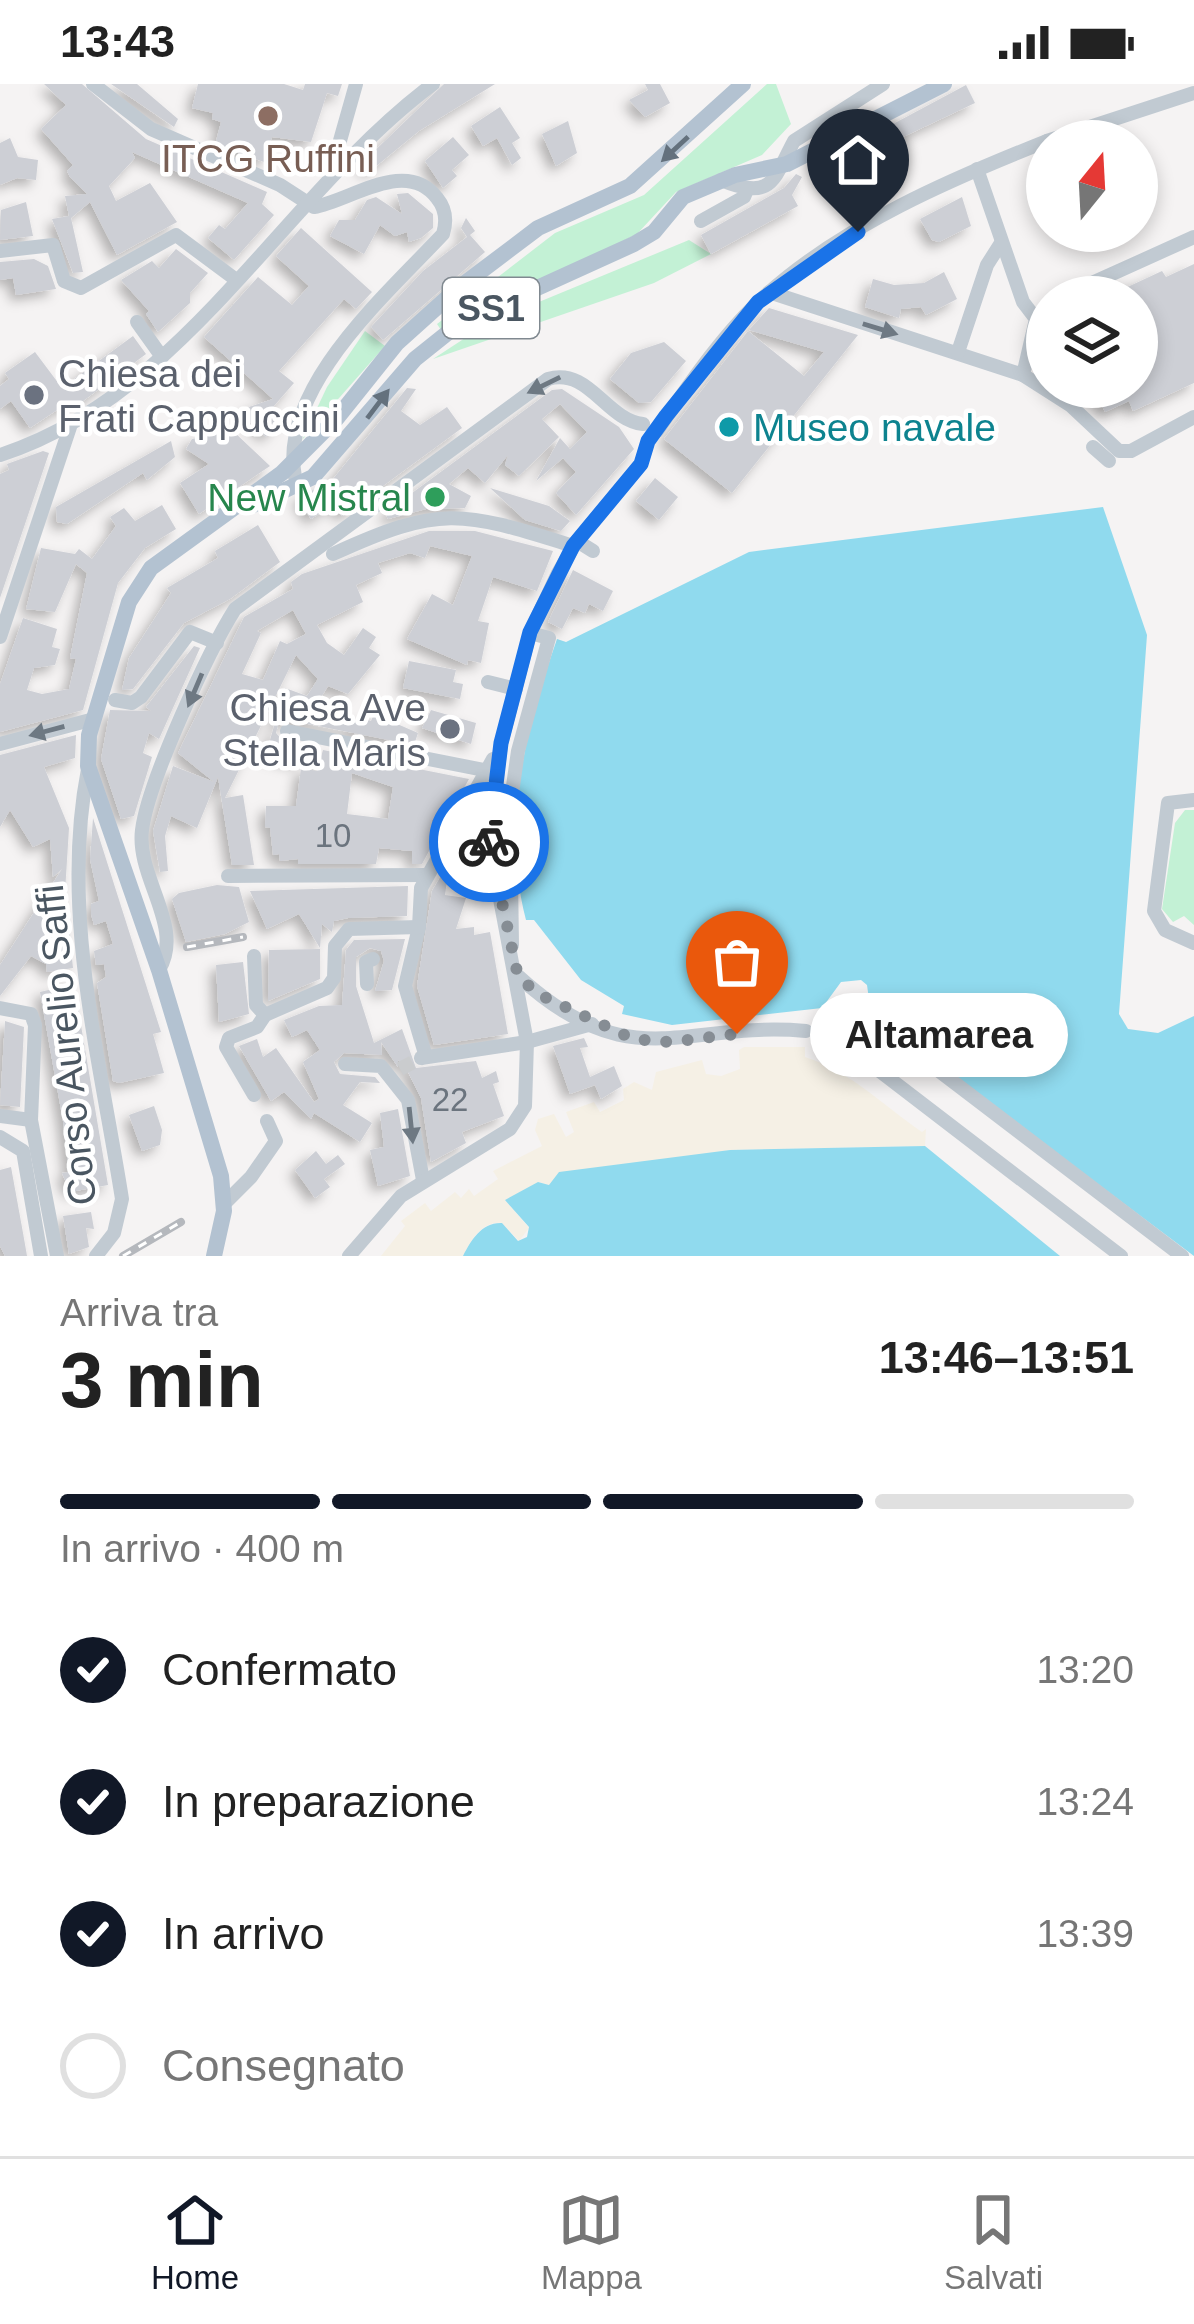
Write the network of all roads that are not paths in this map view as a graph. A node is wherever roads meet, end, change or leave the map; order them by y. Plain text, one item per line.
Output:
1 (92, 84) edge
2 (356, 84) edge
3 (433, 84) edge
4 (742, 84) edge
5 (883, 84) edge
6 (944, 84) edge
7 (1194, 93) edge
8 (1111, 120) edge
9 (1026, 149) edge
10 (788, 164) junction
11 (977, 169) junction
12 (330, 176) junction
13 (721, 180) junction
14 (747, 190) junction
15 (303, 202) junction
16 (701, 221) dead end
17 (1194, 224) edge
18 (1188, 240) edge
19 (1001, 243) junction
20 (0, 250) edge
21 (1108, 276) edge
22 (236, 280) junction
23 (769, 292) junction
24 (1026, 303) edge
25 (137, 322) dead end
26 (958, 352) junction
27 (162, 357) junction
28 (1026, 362) edge
29 (1023, 375) junction
30 (1194, 417) edge
31 (70, 427) junction
32 (653, 427) junction
33 (1093, 447) dead end
34 (0, 455) edge
35 (1114, 456) junction
36 (295, 476) junction
37 (224, 518) junction
38 (575, 543) junction
39 (592, 551) dead end
40 (333, 554) dead end
41 (530, 632) junction
42 (0, 637) edge
43 (217, 643) junction
44 (488, 682) dead end
45 (516, 689) junction
46 (116, 700) dead end
47 (94, 719) junction
48 (287, 731) dead end
49 (0, 744) edge
50 (88, 766) junction
51 (492, 771) junction
52 (474, 797) junction
53 (1194, 800) edge
54 (492, 801) junction
55 (426, 875) junction
56 (228, 876) dead end
57 (419, 927) junction
58 (1194, 943) edge
59 (511, 950) junction
60 (254, 956) dead end
61 (373, 959) dead end
62 (159, 970) junction
63 (518, 976) junction
64 (367, 984) dead end
65 (0, 1008) edge
66 (265, 1015) junction
67 (592, 1024) junction
68 (880, 1026) dead end
69 (806, 1030) dead end
70 (838, 1034) dead end
71 (527, 1042) junction
72 (345, 1064) dead end
73 (254, 1095) dead end
74 (0, 1115) edge
75 (267, 1121) dead end
76 (32, 1126) junction
77 (0, 1133) edge
78 (423, 1180) junction
79 (224, 1204) junction
80 (41, 1256) edge
81 (57, 1256) edge
82 (96, 1256) edge
83 (214, 1256) edge
84 (349, 1256) edge
85 (1121, 1256) edge
86 (1182, 1256) edge

1 - 15 street
2 - 12 street
3 - 12 street
4 -> 36 main road, SS1
5 - 10 street
6 - 10 main road, SS1
7 - 8 street
9 - 11 street
10 - 13 main road, SS1
10 - 14 street
11 - 19 street
11 - 23 street
12 - 15 street
13 - 14 street
36 -> 13 main road, SS1
14 - 16 street
15 - 22 street
15 - 36 street
17 - 18 street
18 - 21 street
19 - 24 street
19 - 26 street
20 - 22 street
22 - 27 street
23 -> 26 street
23 - 32 street
25 - 27 street
26 - 29 street
27 - 31 street
28 - 29 street
29 - 35 street
30 - 35 street
31 - 34 street
31 - 42 street
32 - 38 street
32 -> 43 street
33 - 35 street
36 - 37 main road, SS1
36 - 37 main road, SS1
37 - 47 main road, SS1
38 - 39 street
38 - 40 street
38 - 41 street
41 - 45 street
41 - 59 street
43 - 46 street
43 -> 62 street
44 - 45 street
45 - 51 street
47 -> 49 street
47 - 50 main road, SS1
48 - 51 street
50 - 62 main road, SS1
50 - 82 street, Corso Aurelio Saffi
51 - 52 street
51 - 54 street
52 - 54 street
52 - 55 street
53 - 58 street
54 - 59 street
55 - 56 street
55 - 57 street
57 - 66 street
57 - 71 street
59 - 63 street
60 - 66 street
61 - 64 street
62 - 79 main road, SS1
63 - 67 street
63 - 71 street
65 - 76 street
66 - 73 street
67 - 69 street
67 - 71 street
68 - 86 street
70 - 85 street
71 - 78 street
72 -> 78 street
74 - 76 street
75 - 79 street
76 - 77 street
76 - 81 street
77 - 80 street
78 - 84 street
79 - 83 main road, SS1

